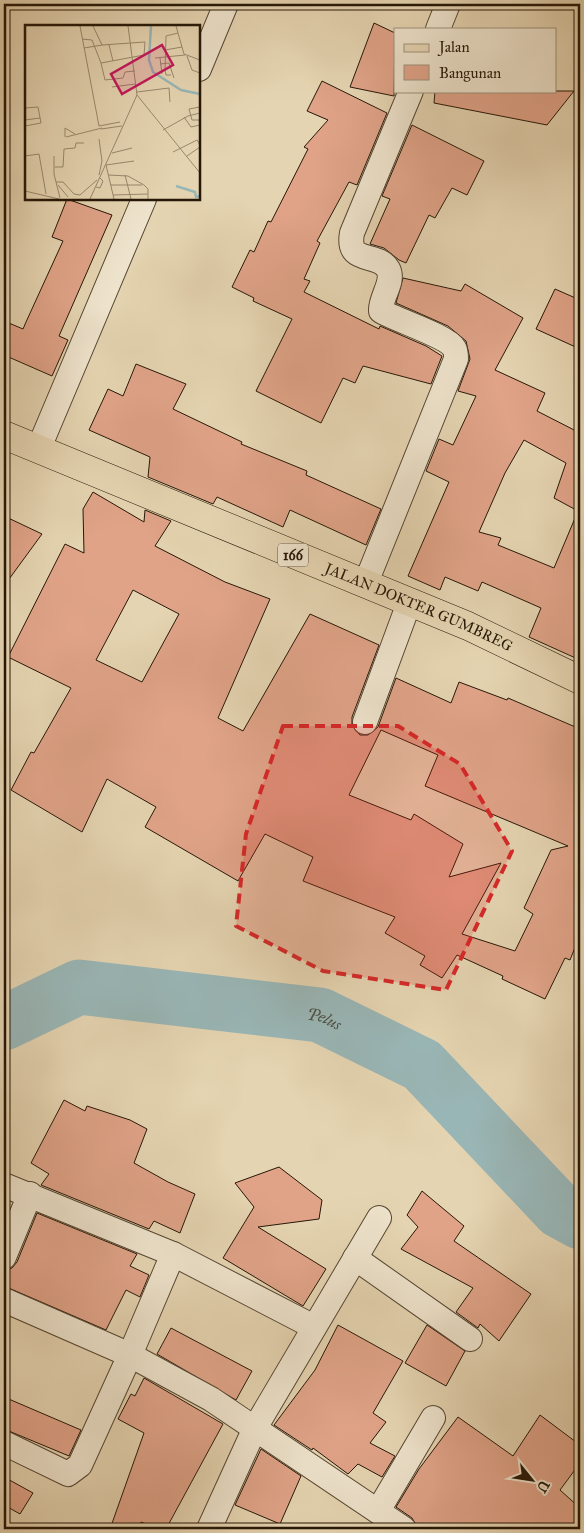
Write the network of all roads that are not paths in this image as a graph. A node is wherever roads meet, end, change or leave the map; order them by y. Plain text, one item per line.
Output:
1 (226, 4) edge
2 (448, 4) edge
3 (438, 28) edge
4 (200, 67) edge
5 (411, 92) edge
6 (144, 200) edge
7 (4, 435) edge
8 (38, 450) junction
9 (365, 585) junction
10 (409, 603) junction
11 (580, 680) edge
12 (365, 722) dead end
13 (4, 1185) edge
14 (30, 1194) junction
15 (379, 1218) dead end
16 (173, 1254) junction
17 (4, 1257) edge
18 (355, 1258) junction
19 (4, 1300) edge
20 (314, 1326) junction
21 (470, 1338) dead end
22 (130, 1355) junction
23 (433, 1418) dead end
24 (255, 1428) junction
25 (4, 1443) edge
26 (378, 1511) junction
27 (210, 1529) edge
28 (404, 1529) edge

1 - 4 street
2 - 3 street
5 - 9 street
6 - 8 street
7 - 8 main road, JALAN DOKTER GUMBREG / 166
8 - 9 main road, JALAN DOKTER GUMBREG / 166
9 - 10 main road, JALAN DOKTER GUMBREG / 166
10 - 11 main road, JALAN DOKTER GUMBREG / 166
10 - 12 street
13 - 14 street
14 - 16 street
14 - 17 street
15 - 18 street
16 - 20 street
16 - 22 street
18 - 20 street
18 - 21 street
19 - 22 street
20 - 24 street
22 - 24 street
22 - 25 street
23 - 26 street
24 - 26 street
24 - 27 street
26 - 28 street

